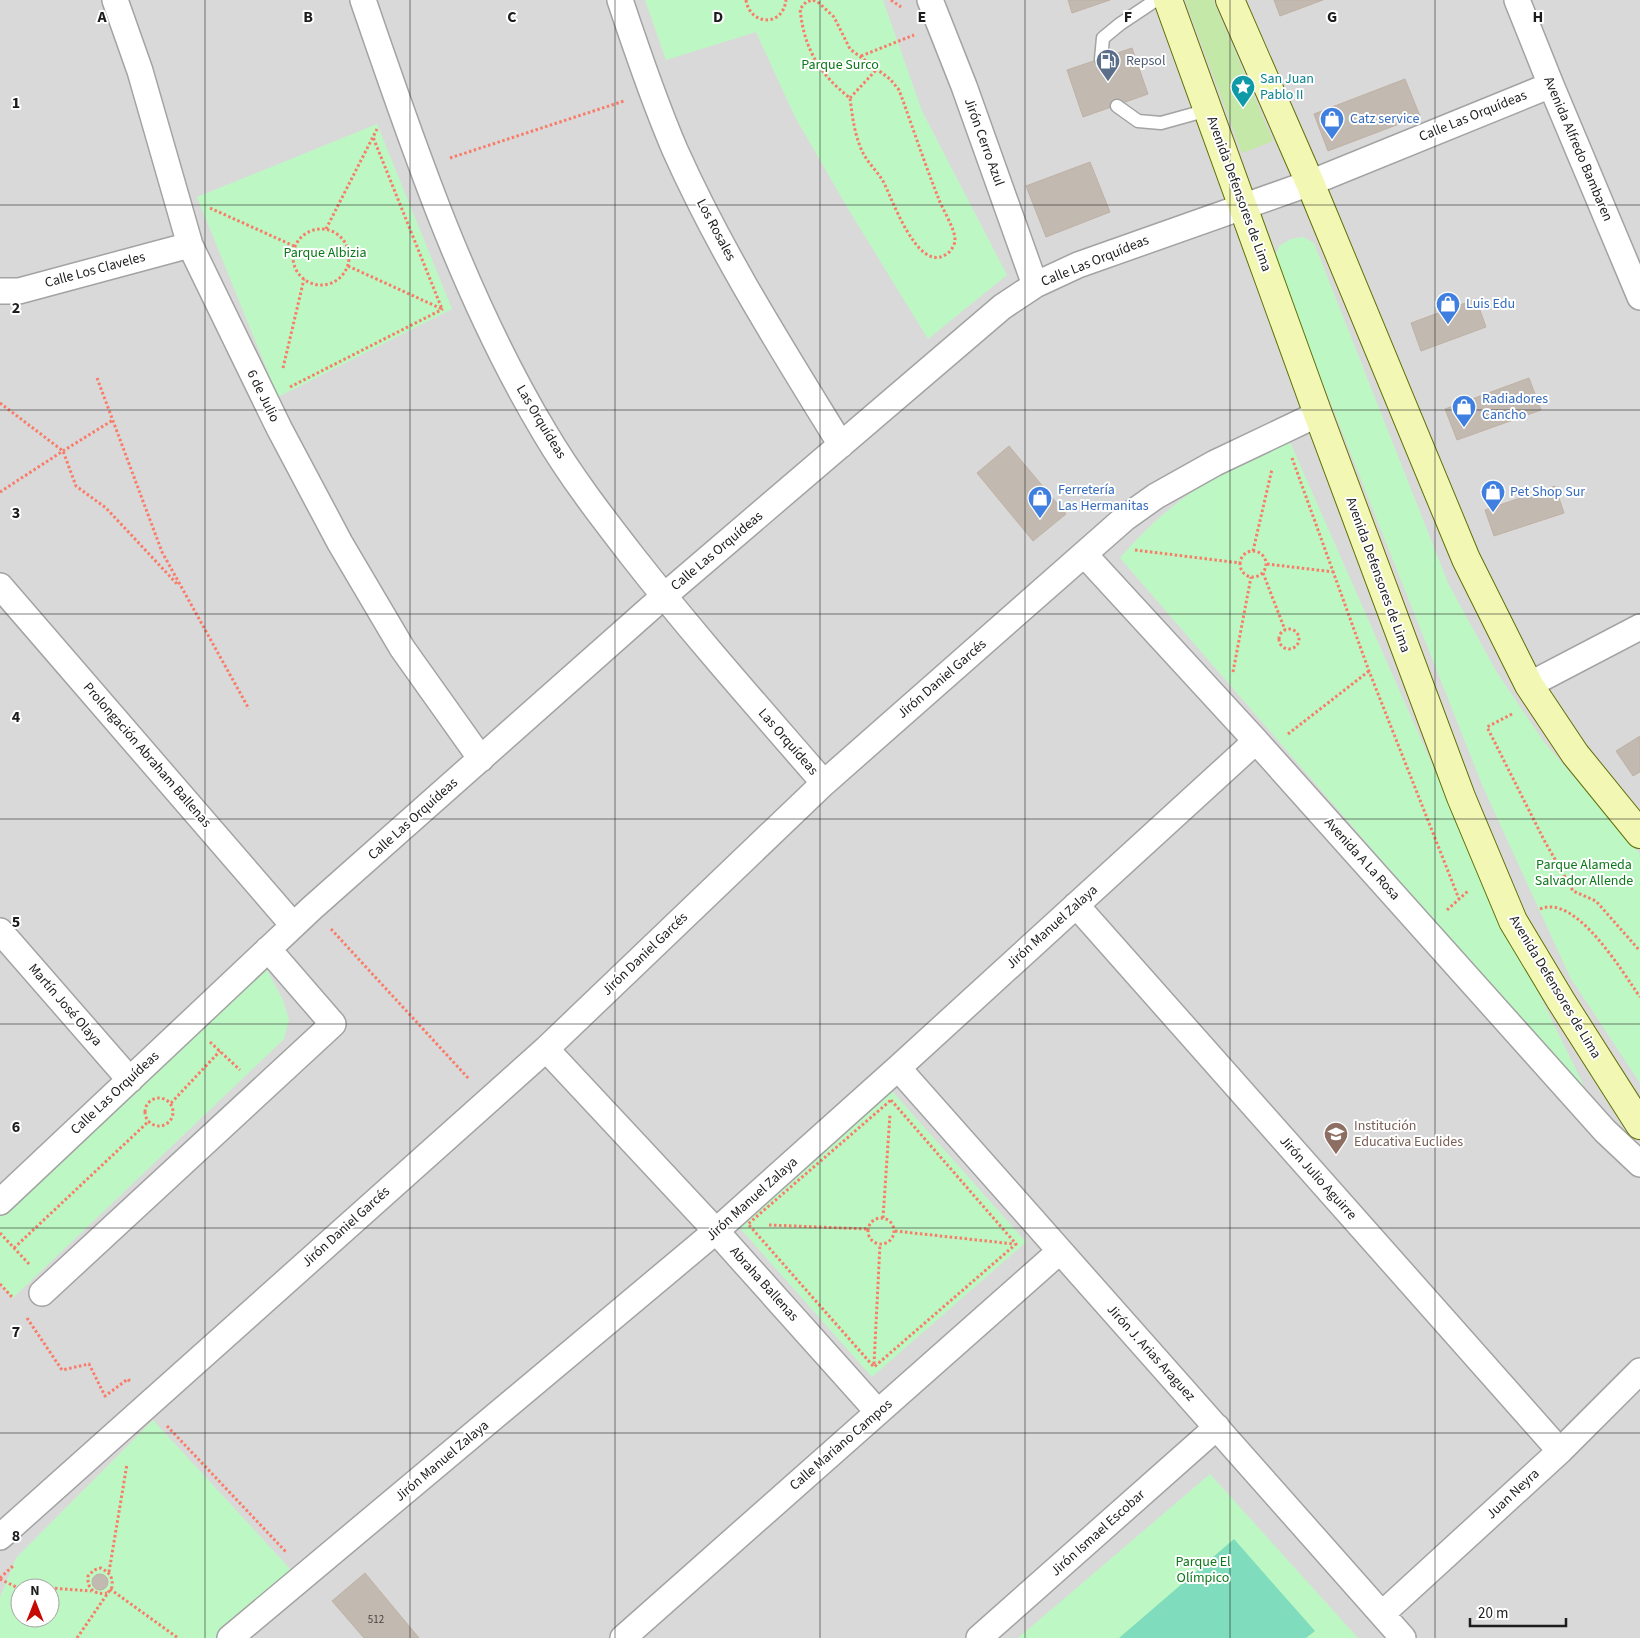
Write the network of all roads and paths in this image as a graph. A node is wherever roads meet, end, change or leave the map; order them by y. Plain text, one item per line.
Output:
1 (115, 0) edge
2 (363, 0) edge
3 (620, 0) edge
4 (746, 0) edge
5 (786, 0) edge
6 (891, 0) edge
7 (930, 0) edge
8 (1156, 0) edge
9 (1168, 0) edge
10 (1230, 0) edge
11 (1517, 0) edge
12 (805, 1) edge
13 (902, 8) dead end
14 (913, 27) dead end
15 (862, 56) junction
16 (1101, 59) dead end
17 (877, 69) junction
18 (1551, 85) junction
19 (651, 92) junction
20 (395, 93) junction
21 (850, 98) junction
22 (1117, 106) dead end
23 (1208, 110) junction
24 (373, 137) junction
25 (423, 167) junction
26 (1310, 183) junction
27 (175, 192) junction
28 (1244, 207) junction
29 (326, 229) junction
30 (190, 245) junction
31 (294, 246) junction
32 (348, 266) junction
33 (304, 279) junction
34 (1035, 285) junction
35 (0, 291) edge
36 (473, 293) junction
37 (1640, 297) edge
38 (442, 309) junction
39 (97, 378) dead end
40 (271, 398) junction
41 (0, 402) edge
42 (1318, 414) junction
43 (113, 420) junction
44 (1284, 439) junction
45 (841, 445) junction
46 (63, 451) junction
47 (0, 492) edge
48 (1141, 544) dead end
49 (1135, 550) junction
50 (1253, 551) junction
51 (1084, 554) junction
52 (1130, 554) dead end
53 (1240, 562) junction
54 (1267, 564) junction
55 (1334, 572) junction
56 (1263, 573) junction
57 (1251, 577) junction
58 (0, 586) edge
59 (182, 589) junction
60 (664, 596) junction
61 (1640, 627) edge
62 (1285, 630) junction
63 (1369, 671) junction
64 (1534, 692) junction
65 (1219, 700) junction
66 (249, 709) dead end
67 (1261, 746) junction
68 (481, 759) junction
69 (824, 783) junction
70 (1640, 834) edge
71 (1459, 900) dead end
72 (1076, 905) junction
73 (312, 908) junction
74 (1514, 921) junction
75 (293, 925) junction
76 (0, 931) edge
77 (268, 948) junction
78 (1640, 951) edge
79 (1640, 998) edge
80 (190, 1023) junction
81 (546, 1049) junction
82 (220, 1051) junction
83 (898, 1068) junction
84 (241, 1070) dead end
85 (130, 1080) junction
86 (488, 1100) junction
87 (891, 1100) junction
88 (171, 1103) junction
89 (149, 1121) junction
90 (1640, 1125) edge
91 (1640, 1164) edge
92 (0, 1202) edge
93 (884, 1218) junction
94 (748, 1224) junction
95 (758, 1224) dead end
96 (768, 1225) dead end
97 (868, 1230) junction
98 (895, 1230) junction
99 (716, 1231) junction
100 (880, 1244) junction
101 (1016, 1244) junction
102 (14, 1248) dead end
103 (1060, 1251) junction
104 (42, 1294) dead end
105 (27, 1318) dead end
106 (874, 1367) junction
107 (1640, 1371) edge
108 (147, 1404) junction
109 (878, 1412) junction
110 (1217, 1427) junction
111 (1560, 1451) junction
112 (128, 1457) dead end
113 (0, 1537) edge
114 (109, 1572) junction
115 (307, 1574) junction
116 (60, 1589) edge
117 (91, 1591) junction
118 (108, 1591) junction
119 (1382, 1614) junction
120 (77, 1638) edge
121 (178, 1638) edge
122 (230, 1638) edge
123 (623, 1638) edge
124 (979, 1638) edge
125 (1403, 1638) edge

1 - 27 street, 6 de Julio
2 - 20 street, Las Orquídeas
3 - 19 street, Los Rosales
4 - 5 path
6 - 13 path
7 - 34 street, Jirón Cerro Azul
8 - 16 lane
9 - 23 main road, Avenida Defensores de Lima
10 - 26 main road
11 - 18 street, Avenida Alfredo Bambaren
12 - 15 path
12 - 21 path
14 - 15 path
15 - 17 path
17 - 21 path
17 - 21 path
18 - 26 street, Calle Las Orquídeas
18 - 37 street, Avenida Alfredo Bambaren
19 - 25 path
19 - 45 street, Los Rosales
20 - 24 path
20 - 25 street, Las Orquídeas
22 - 23 lane
23 - 28 main road, Avenida Defensores de Lima
24 - 29 path
24 - 38 path
25 - 36 street, Las Orquídeas
26 - 28 street, Calle Las Orquídeas
26 - 64 main road
27 - 30 street, 6 de Julio
27 - 31 path
28 - 34 street, Calle Las Orquídeas
28 - 42 main road, Avenida Defensores de Lima
29 - 31 path
29 - 32 path
30 - 35 street, Calle Los Claveles
30 - 40 street, 6 de Julio
31 - 33 path
32 - 33 path
32 - 38 path
33 - 40 path
34 - 45 street, Calle Las Orquídeas
36 - 38 path
36 - 60 street, Las Orquídeas
38 - 40 path
39 - 43 path
40 - 68 street, 6 de Julio
41 - 46 path
42 - 44 street, Jirón Daniel Garcés
42 - 74 main road, Avenida Defensores de Lima
43 - 46 path
43 - 59 path
44 - 50 path
44 - 51 street, Jirón Daniel Garcés
44 - 55 path
45 - 60 street, Calle Las Orquídeas
46 - 47 path
46 - 59 path
48 - 49 path
49 - 52 path
49 - 53 path
50 - 53 path
50 - 54 path
51 - 65 street, Avenida A La Rosa
51 - 69 street, Jirón Daniel Garcés
53 - 57 path
54 - 55 path
54 - 56 path
55 - 63 path
56 - 57 path
56 - 62 path
57 - 65 path
58 - 75 street, Prolongación Abraham Ballenas
59 - 66 path
60 - 68 street, Calle Las Orquídeas
60 - 69 street, Las Orquídeas
61 - 64 street
62 - 62 path
63 - 67 path
63 - 71 path
64 - 70 main road
64 - 78 path
65 - 67 street, Avenida A La Rosa
67 - 72 street, Jirón Manuel Zalaya
67 - 91 street, Avenida A La Rosa
68 - 73 street, Calle Las Orquídeas
69 - 81 street, Jirón Daniel Garcés
72 - 83 street, Jirón Manuel Zalaya
72 - 111 street, Jirón Julio Aguirre
73 - 75 street, Calle Las Orquídeas
73 - 86 path
74 - 79 path
74 - 90 main road, Avenida Defensores de Lima
75 - 77 street, Calle Las Orquídeas
76 - 85 street, Martín José Olaya
77 - 80 street, Calle Las Orquídeas
77 - 104 street
80 - 82 path
80 - 85 street, Calle Las Orquídeas
81 - 86 street, Jirón Daniel Garcés
81 - 99 street, Abraha Ballenas
82 - 84 path
82 - 88 path
83 - 87 path
83 - 99 street, Jirón Manuel Zalaya
83 - 103 street, Jirón J. Arias Araguez
85 - 92 street, Calle Las Orquídeas
86 - 108 street, Jirón Daniel Garcés
87 - 93 path
87 - 94 path
87 - 101 path
88 - 89 path
88 - 89 path
89 - 102 path
93 - 97 path
93 - 98 path
94 - 95 path
94 - 99 path
94 - 106 path
96 - 97 path
97 - 100 path
98 - 100 path
98 - 101 path
99 - 109 street, Abraha Ballenas
99 - 115 street, Jirón Manuel Zalaya
100 - 106 path
101 - 103 path
101 - 106 path
103 - 109 street, Calle Mariano Campos
103 - 110 street, Jirón J. Arias Araguez
105 - 108 path
106 - 109 path
107 - 111 street, Juan Neyra
108 - 113 street, Jirón Daniel Garcés
108 - 115 path
109 - 123 street, Calle Mariano Campos
110 - 119 street, Jirón J. Arias Araguez
110 - 124 street, Jirón Ismael Escobar
111 - 119 street, Juan Neyra
112 - 114 path
114 - 117 path
114 - 118 path
115 - 122 street, Jirón Manuel Zalaya
116 - 117 path
117 - 118 path
118 - 120 path
118 - 121 path
119 - 125 street, Jirón J. Arias Araguez

